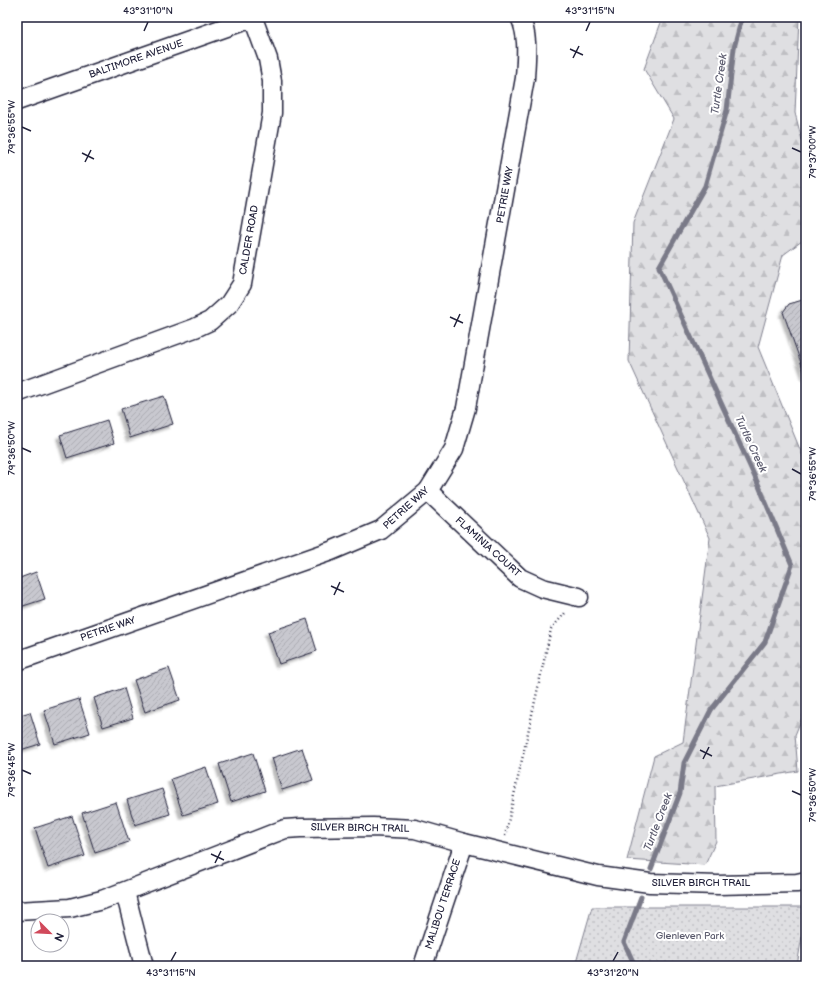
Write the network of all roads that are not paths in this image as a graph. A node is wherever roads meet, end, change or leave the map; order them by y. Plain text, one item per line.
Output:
1 (254, 17) edge
2 (520, 17) edge
3 (17, 101) edge
4 (17, 393) edge
5 (428, 492) junction
6 (579, 597) road end
7 (17, 660) edge
8 (464, 843) junction
9 (806, 881) edge
10 (125, 892) junction
11 (17, 911) edge
12 (144, 966) edge
13 (423, 966) edge

1 - 3 street, BALTIMORE AVENUE
1 - 4 street, CALDER ROAD
2 - 5 street, PETRIE WAY
5 - 6 street, FLAMINIA COURT
5 - 7 street, PETRIE WAY
8 - 9 street, SILVER BIRCH TRAIL
8 - 10 street, SILVER BIRCH TRAIL
8 - 13 street, MALIBOU TERRACE
10 - 11 street, SILVER BIRCH TRAIL
10 - 12 street

